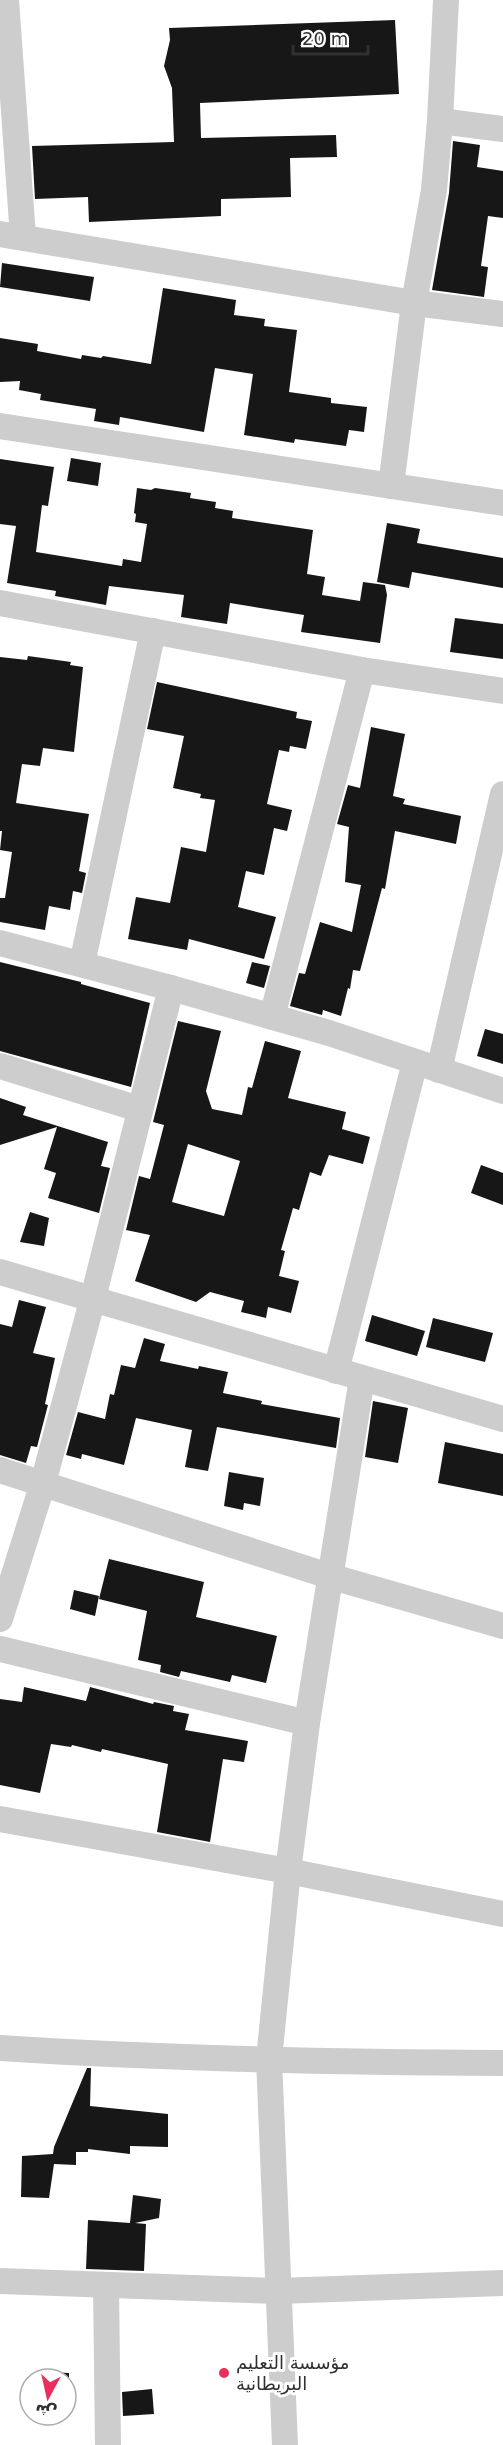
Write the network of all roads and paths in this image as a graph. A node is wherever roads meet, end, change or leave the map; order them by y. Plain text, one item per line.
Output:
1 (6, 0) edge
2 (446, 0) edge
3 (440, 121) junction
4 (503, 129) edge
5 (11, 235) edge
6 (414, 303) junction
7 (503, 314) edge
8 (0, 426) edge
9 (392, 486) junction
10 (503, 503) edge
11 (0, 603) edge
12 (153, 632) junction
13 (362, 670) junction
14 (503, 691) edge
15 (503, 794) edge
16 (0, 943) edge
17 (82, 964) junction
18 (171, 988) junction
19 (272, 1017) junction
20 (0, 1066) edge
21 (427, 1066) junction
22 (503, 1091) edge
23 (139, 1108) junction
24 (0, 1272) edge
25 (93, 1298) junction
26 (336, 1371) junction
27 (362, 1378) junction
28 (503, 1419) edge
29 (0, 1470) edge
30 (43, 1483) junction
31 (329, 1576) junction
32 (0, 1619) edge
33 (503, 1626) edge
34 (0, 1649) edge
35 (307, 1723) junction
36 (0, 1819) edge
37 (288, 1871) junction
38 (503, 1914) edge
39 (0, 2048) edge
40 (269, 2059) junction
41 (503, 2063) edge
42 (0, 2281) edge
43 (503, 2283) edge
44 (106, 2286) junction
45 (278, 2291) junction
46 (108, 2445) edge
47 (285, 2445) edge

1 - 5 street
2 - 3 street
3 - 4 street
3 - 6 street
5 - 6 street
6 - 7 street
6 - 9 street
8 - 9 street
9 - 10 street
11 - 12 street
12 - 13 street
12 - 17 street
13 - 14 street
13 - 19 street
15 - 21 street
16 - 17 street
17 - 18 street
18 - 19 street
18 - 23 street
19 - 21 street
20 - 23 street
21 - 22 street
21 - 26 street
23 - 25 street
24 - 25 street
25 - 26 street
25 - 30 street
26 - 27 street
27 - 28 street
27 - 31 street
29 - 30 street
30 - 31 street
30 - 32 street
31 - 33 street
31 - 35 street
34 - 35 street
35 - 37 street
36 - 37 street
37 - 38 street
37 - 40 street
39 - 40 street
40 - 41 street
40 - 45 street
42 - 44 street
43 - 45 street
44 - 45 street
44 - 46 street
45 - 47 street

